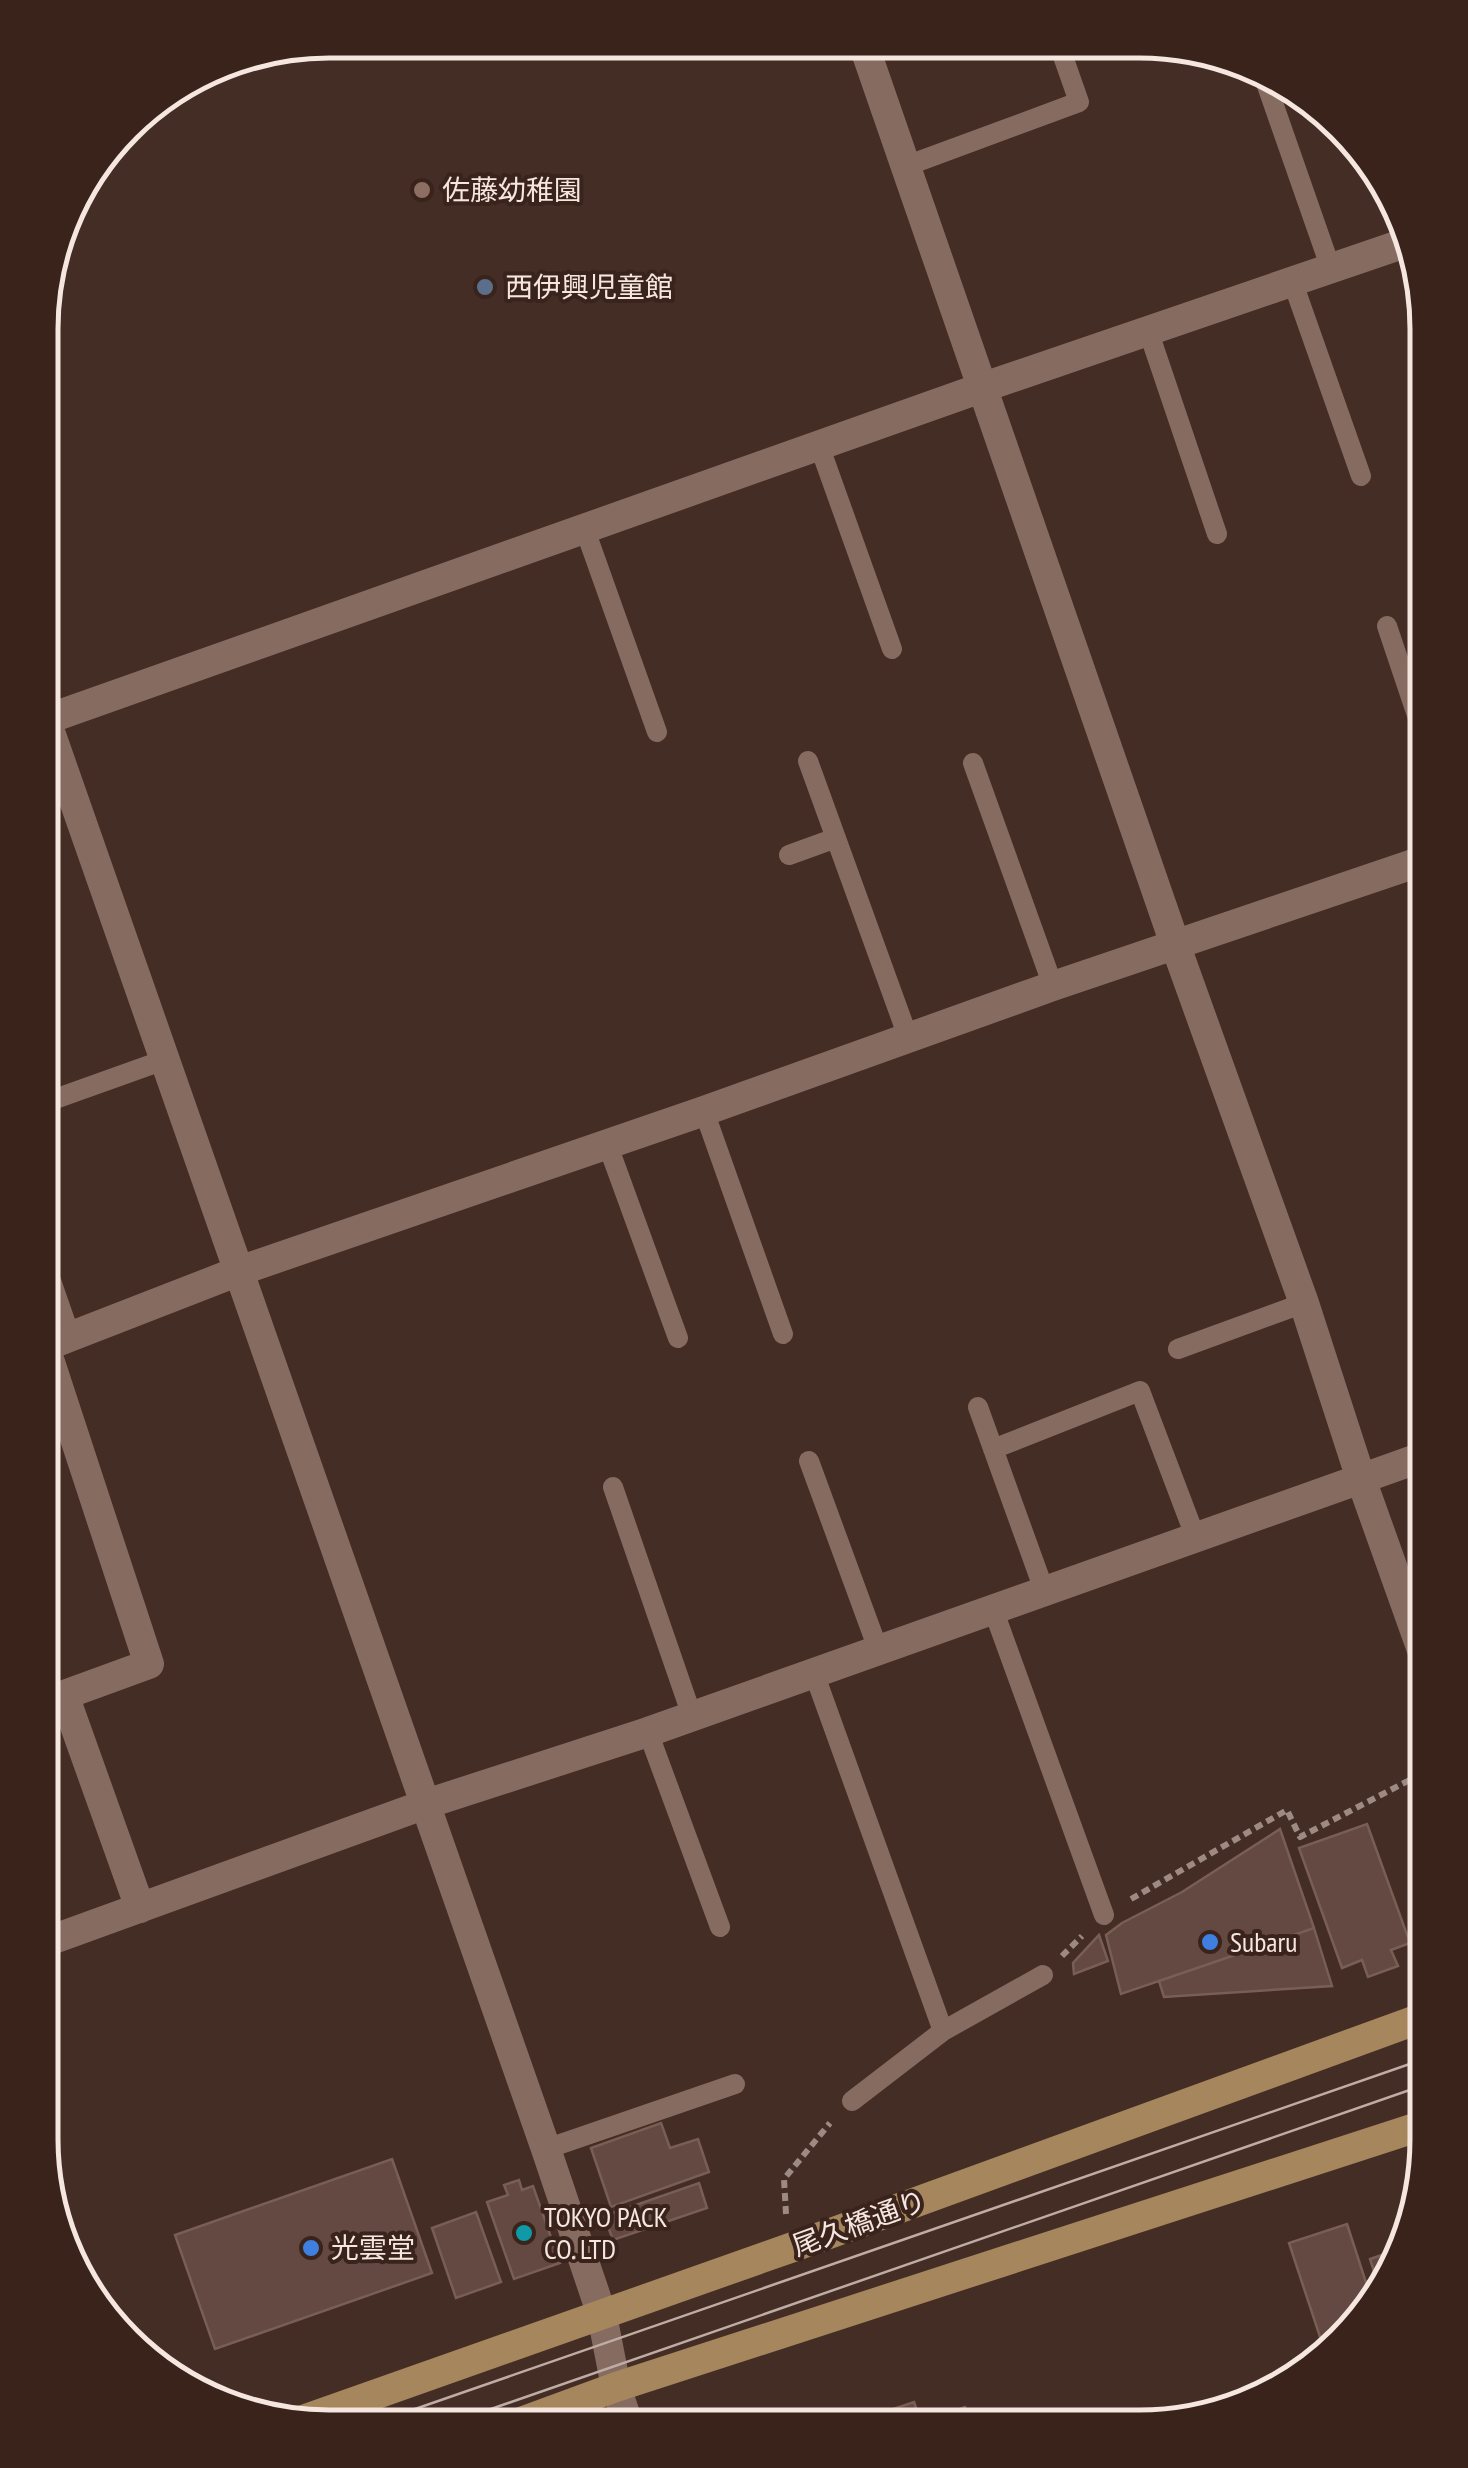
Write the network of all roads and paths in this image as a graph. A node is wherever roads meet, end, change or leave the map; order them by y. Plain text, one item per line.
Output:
1 (868, 58) edge
2 (1064, 58) edge
3 (1269, 91) edge
4 (906, 166) junction
5 (1397, 246) edge
6 (1331, 269) junction
7 (1293, 283) junction
8 (1148, 332) junction
9 (980, 388) junction
10 (819, 445) junction
11 (1361, 476) dead end
12 (584, 527) junction
13 (1218, 534) dead end
14 (1386, 626) dead end
15 (892, 649) dead end
16 (1410, 696) edge
17 (58, 711) edge
18 (658, 732) dead end
19 (58, 759) edge
20 (808, 761) dead end
21 (973, 763) dead end
22 (836, 838) junction
23 (789, 855) dead end
24 (1410, 865) edge
25 (1175, 944) junction
26 (1053, 986) junction
27 (908, 1037) junction
28 (164, 1060) junction
29 (58, 1098) edge
30 (704, 1111) junction
31 (608, 1143) junction
32 (239, 1271) junction
33 (1304, 1303) junction
34 (783, 1334) dead end
35 (678, 1338) dead end
36 (58, 1342) edge
37 (1178, 1350) dead end
38 (58, 1364) edge
39 (978, 1407) dead end
40 (993, 1448) junction
41 (809, 1461) dead end
42 (1410, 1461) edge
43 (1361, 1479) junction
44 (613, 1487) dead end
45 (1195, 1536) junction
46 (1044, 1590) junction
47 (993, 1608) junction
48 (1410, 1616) edge
49 (878, 1649) junction
50 (814, 1672) junction
51 (692, 1716) junction
52 (648, 1732) junction
53 (1410, 1780) edge
54 (426, 1804) junction
55 (140, 1908) junction
56 (1104, 1914) junction
57 (720, 1927) dead end
58 (58, 1938) edge
59 (1044, 1975) joint
60 (1410, 2023) edge
61 (943, 2031) junction
62 (735, 2084) dead end
63 (852, 2101) joint
64 (1410, 2130) edge
65 (546, 2149) junction
66 (793, 2247) junction
67 (602, 2315) junction
68 (616, 2387) junction
69 (333, 2410) edge
70 (553, 2410) edge
71 (624, 2410) edge

1 - 4 street
2 - 4 lane
3 - 6 lane
4 - 9 street
5 - 6 street
6 - 7 street
7 - 8 street
7 - 11 lane
8 - 9 street
8 - 13 lane
9 - 10 street
9 - 25 street
10 - 12 street
10 - 15 lane
12 - 17 street
12 - 18 lane
14 - 16 lane
19 - 28 street
20 - 22 lane
21 - 26 lane
22 - 23 lane
22 - 27 lane
24 - 25 street
25 - 26 street
25 - 33 street
26 - 27 street
27 - 30 street
28 - 29 lane
28 - 32 street
30 - 31 street
30 - 34 lane
31 - 32 street
31 - 35 lane
32 - 36 street
32 - 54 street
33 - 37 lane
33 - 43 street
38 - 55 street
39 - 40 lane
40 - 45 lane
40 - 46 lane
41 - 49 lane
42 - 43 street
43 - 45 street
43 - 48 street
44 - 51 lane
45 - 46 street
46 - 47 street
47 - 49 street
47 - 56 lane
49 - 50 street
50 - 51 street
50 - 61 lane
51 - 52 street
52 - 54 street
52 - 57 lane
53 - 56 path
54 - 55 street
54 - 65 street
55 - 58 street
56 - 59 path
59 - 61 lane
60 - 66 main road, 尾久橋通り
61 - 63 lane
62 - 65 lane
63 - 66 path
64 - 68 main road
65 - 67 street
66 - 67 main road, 尾久橋通り
67 - 68 street
67 - 69 main road, 尾久橋通り
68 - 70 main road
68 - 71 street

